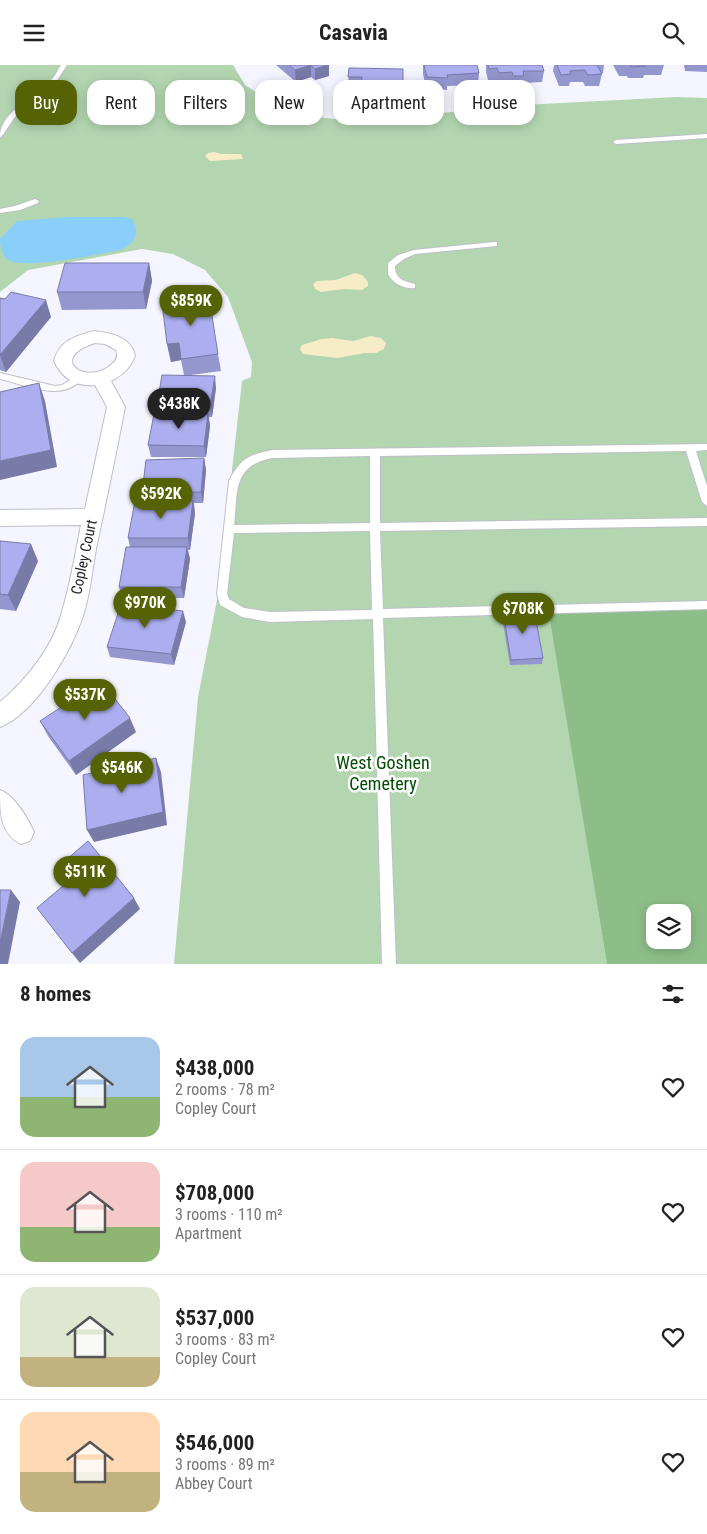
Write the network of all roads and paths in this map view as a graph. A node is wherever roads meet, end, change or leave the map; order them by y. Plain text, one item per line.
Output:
1 (64, 65) edge
2 (0, 135) edge
3 (707, 135) edge
4 (616, 142) dead end
5 (35, 201) dead end
6 (0, 211) edge
7 (494, 244) dead end
8 (412, 286) dead end
9 (0, 375) edge
10 (79, 378) junction
11 (100, 378) junction
12 (707, 447) edge
13 (690, 448) junction
14 (375, 453) junction
15 (707, 502) edge
16 (92, 517) junction
17 (0, 519) edge
18 (707, 522) edge
19 (375, 527) junction
20 (229, 529) junction
21 (707, 605) edge
22 (378, 613) junction
23 (0, 716) edge
24 (0, 802) edge
25 (21, 832) dead end
26 (389, 964) edge

1 - 2 lane
3 - 4 lane
5 - 6 lane
7 - 8 lane
9 - 10 lane
10 - 11 street
10 - 11 street
11 - 16 street, Copley Court
12 - 13 lane
13 - 14 lane
13 - 15 lane
14 - 19 lane
14 - 20 lane
16 - 17 street
16 - 23 street, Copley Court
18 - 19 lane
19 - 20 lane
19 - 22 lane
20 - 22 lane
21 - 22 lane
22 - 26 lane
24 - 25 street

